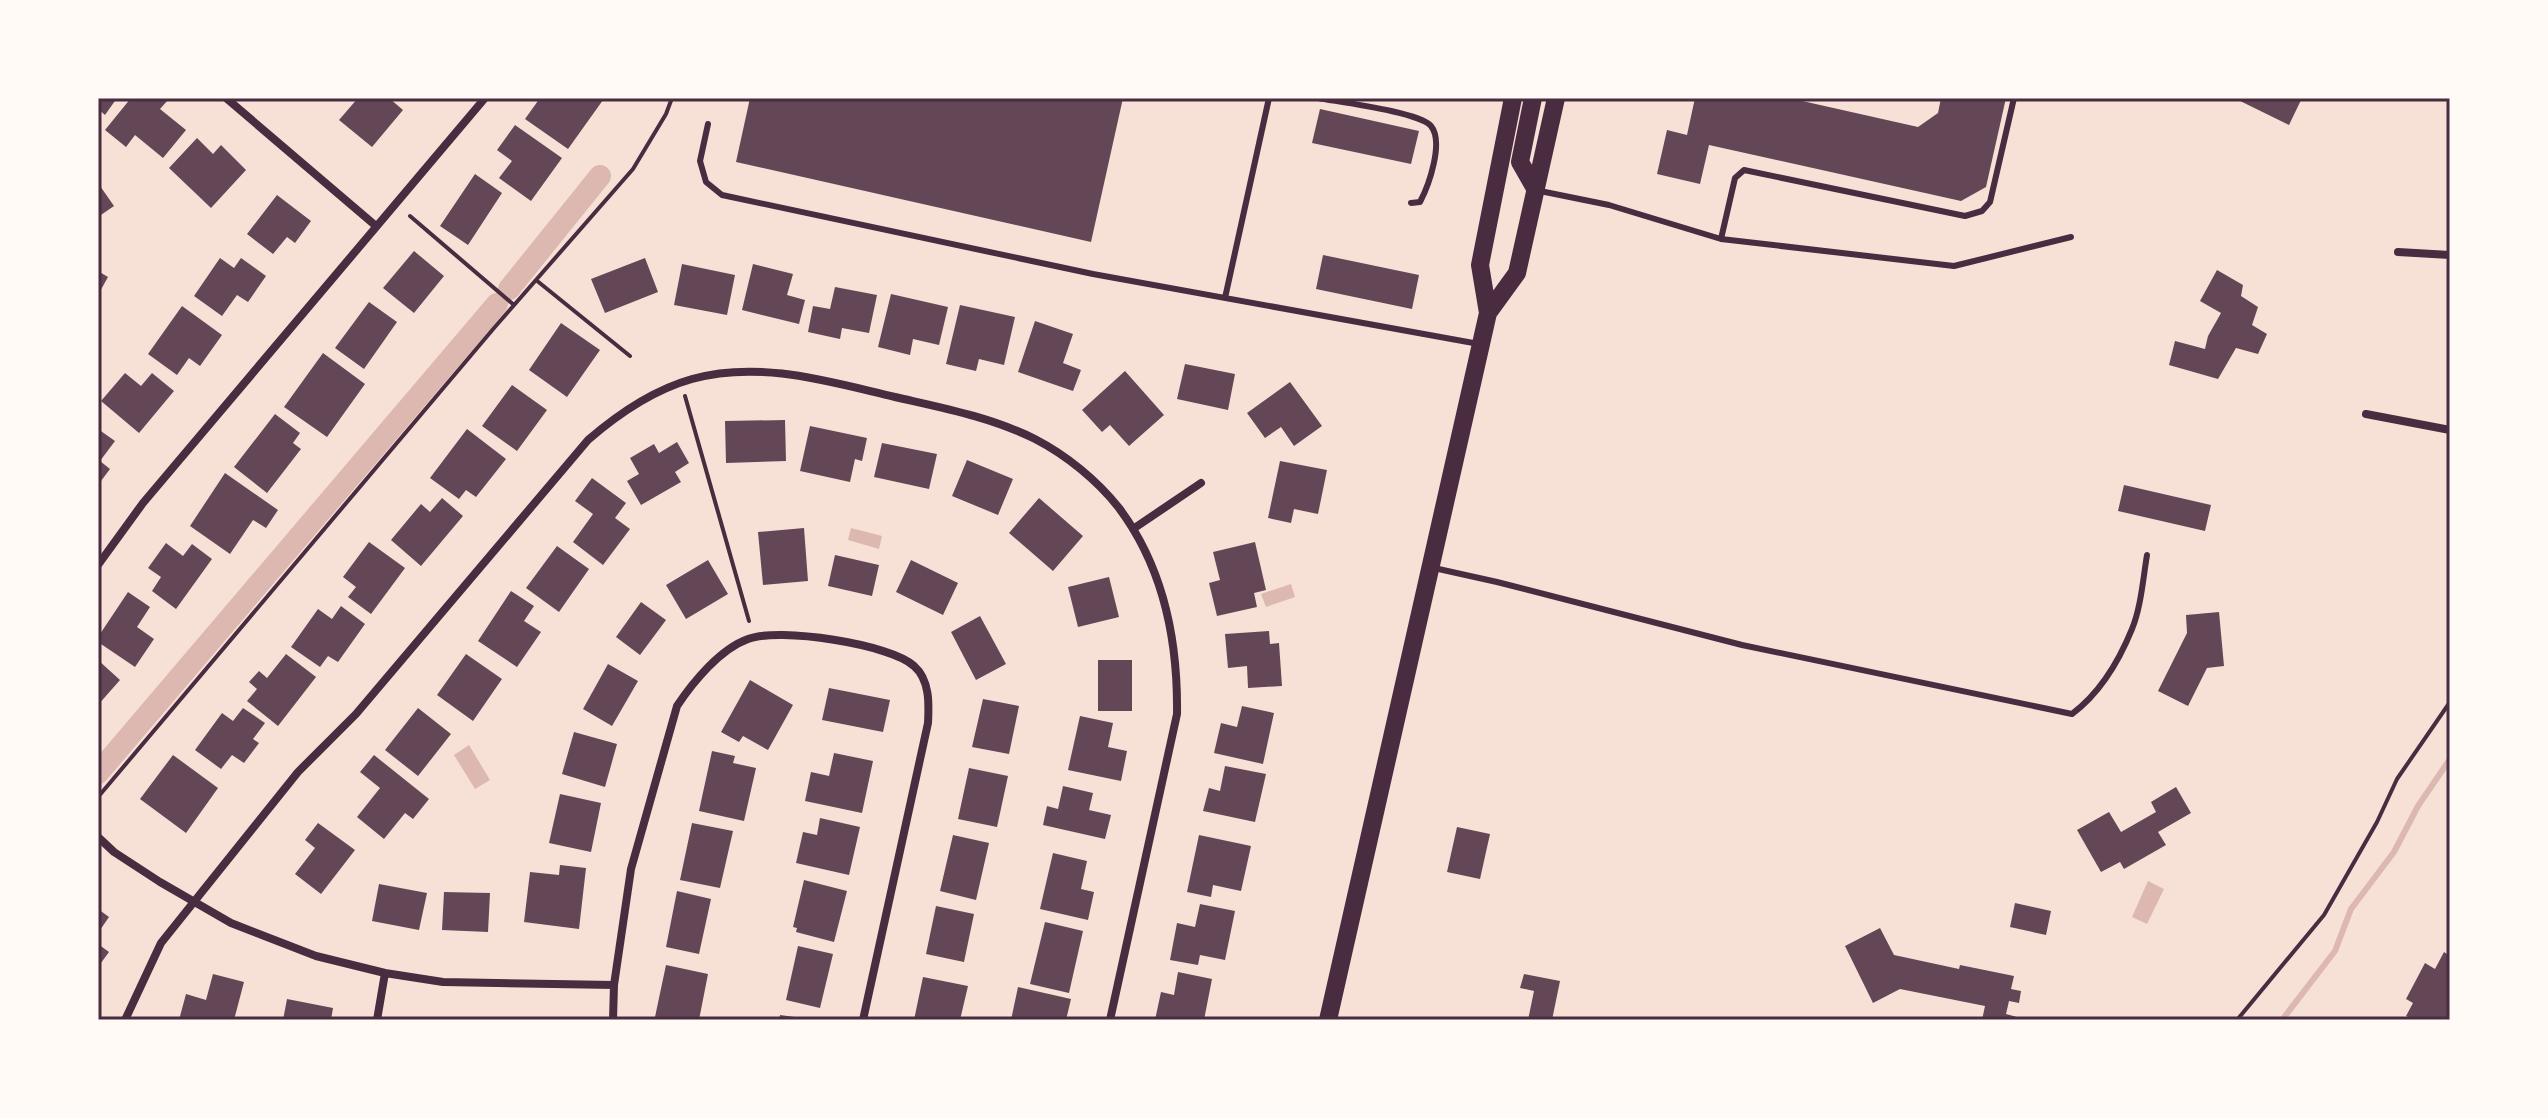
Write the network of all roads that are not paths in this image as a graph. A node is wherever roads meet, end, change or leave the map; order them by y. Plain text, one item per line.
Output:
1 (226, 98) edge
2 (485, 98) edge
3 (1269, 98) edge
4 (1318, 98) edge
5 (1513, 98) edge
6 (1533, 98) edge
7 (1556, 98) edge
8 (2014, 98) edge
9 (708, 124) dead end
10 (1536, 190) junction
11 (1411, 203) dead end
12 (376, 226) junction
13 (2071, 237) dead end
14 (1721, 239) junction
15 (2398, 252) dead end
16 (2450, 255) edge
17 (1225, 298) junction
18 (1488, 313) junction
19 (1482, 344) junction
20 (2366, 414) dead end
21 (2450, 430) edge
22 (1201, 483) dead end
23 (1133, 529) junction
24 (2147, 555) dead end
25 (98, 565) edge
26 (1430, 568) junction
27 (98, 837) edge
28 (196, 902) junction
29 (385, 973) junction
30 (614, 985) junction
31 (125, 1020) edge
32 (377, 1020) edge
33 (613, 1020) edge
34 (863, 1020) edge
35 (1110, 1020) edge
36 (1328, 1020) edge

1 - 12 street
2 - 12 street
3 - 17 lane
4 - 11 lane
5 - 18 main road
6 - 10 main road
7 - 10 main road
8 - 14 lane
9 - 17 lane
10 - 14 lane
10 - 18 main road
12 - 25 street
13 - 14 lane
15 - 16 street
17 - 19 lane
18 - 19 main road
19 - 26 main road
20 - 21 street
22 - 23 street
23 - 28 street
23 - 35 street
24 - 26 lane
26 - 36 main road
27 - 28 street
28 - 29 street
28 - 31 street
29 - 30 street
29 - 32 street
30 - 33 street
30 - 34 street

